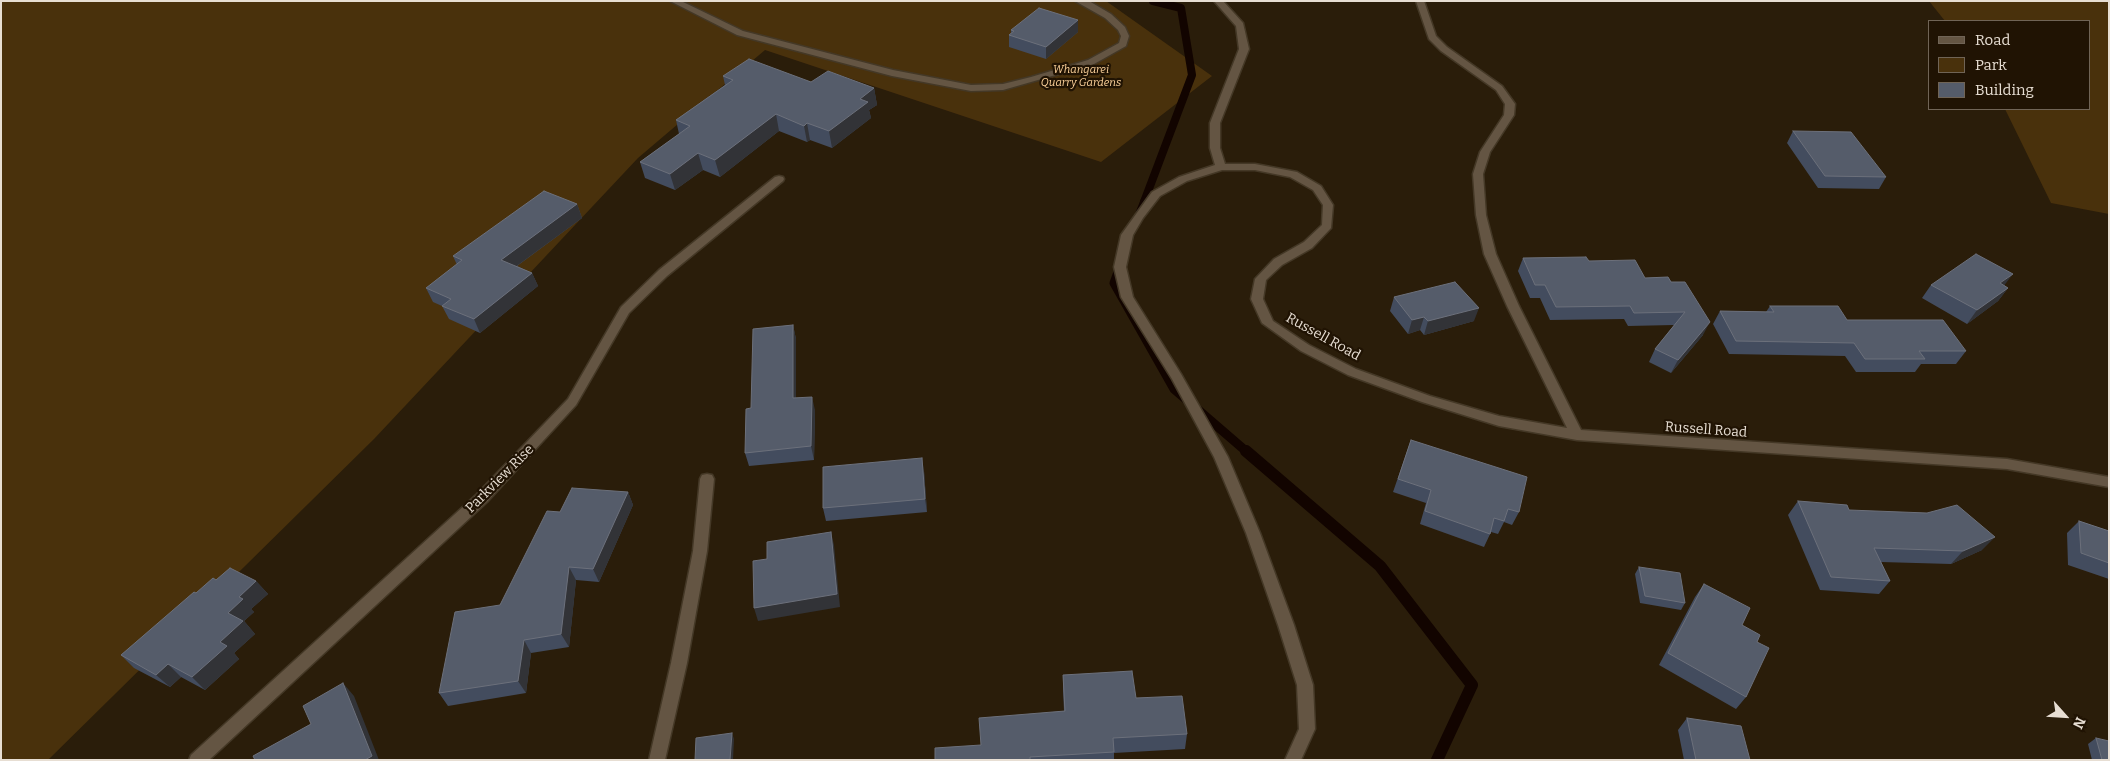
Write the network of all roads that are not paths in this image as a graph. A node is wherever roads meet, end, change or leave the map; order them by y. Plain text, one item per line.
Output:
1 (674, 1) edge
2 (1079, 1) edge
3 (1218, 1) edge
4 (1420, 1) edge
5 (1221, 167) junction
6 (779, 179) dead end
7 (1577, 435) junction
8 (707, 479) dead end
9 (2109, 482) edge
10 (197, 760) edge
11 (657, 760) edge
12 (1293, 760) edge

1 - 2 street
3 - 5 street
4 - 7 street
5 - 7 street, Russell Road
5 - 12 street, Russell Road
6 - 10 street, Parkview Rise
7 - 9 street, Russell Road
8 - 11 street

